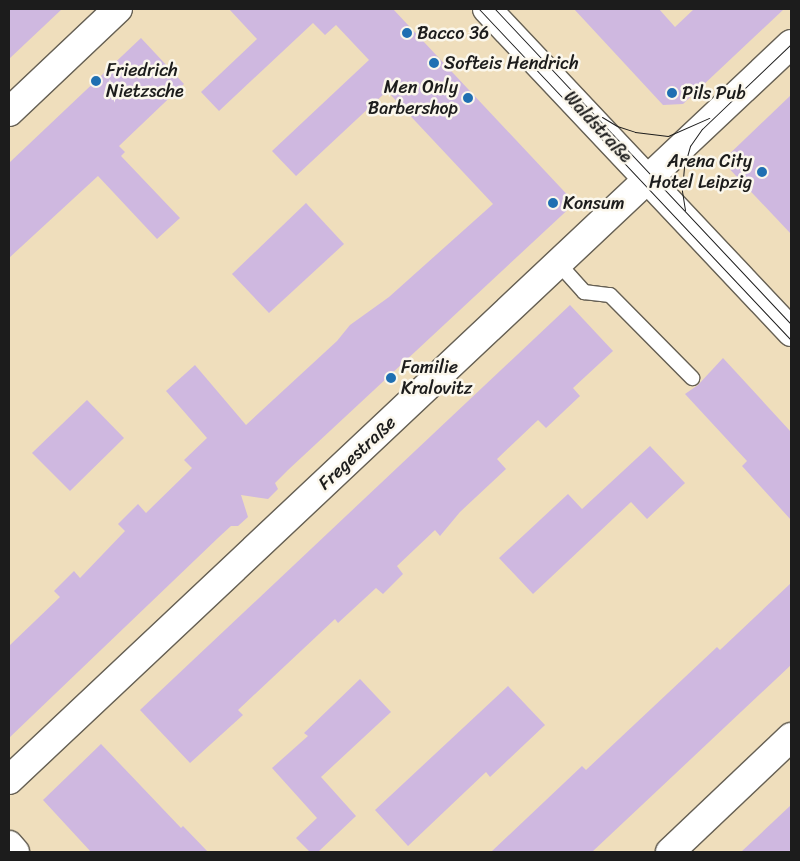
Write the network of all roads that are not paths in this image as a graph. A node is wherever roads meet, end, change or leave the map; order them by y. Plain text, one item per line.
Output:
1 (118, 9) edge
2 (487, 9) edge
3 (791, 44) edge
4 (9, 112) edge
5 (648, 180) junction
6 (559, 264) junction
7 (791, 332) edge
8 (692, 378) dead end
9 (791, 736) edge
10 (9, 780) edge
11 (9, 845) edge
12 (15, 852) edge
13 (670, 852) edge

1 - 4 street
2 - 5 street, Waldstraße
3 - 5 street, Fregestraße
5 - 6 street, Fregestraße
5 - 7 street, Waldstraße
6 - 8 lane
6 - 10 street, Fregestraße
9 - 13 street
11 - 12 street

